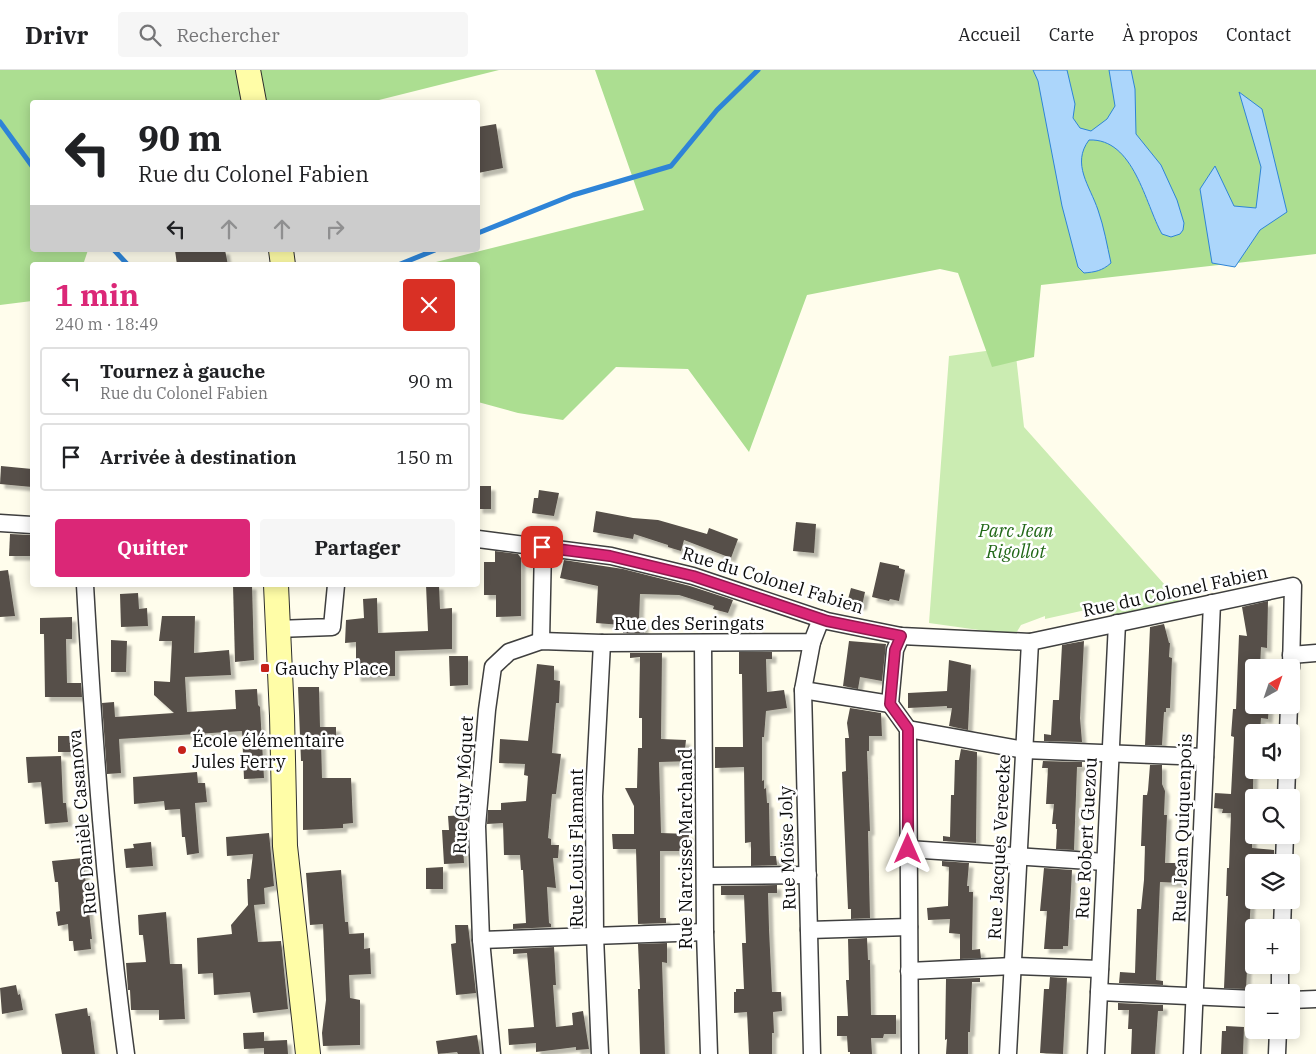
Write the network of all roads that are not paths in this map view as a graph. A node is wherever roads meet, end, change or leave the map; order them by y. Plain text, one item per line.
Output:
1 (248, 70) edge
2 (254, 100) edge
3 (0, 523) edge
4 (30, 524) edge
5 (480, 540) edge
6 (542, 547) junction
7 (84, 587) edge
8 (276, 587) edge
9 (336, 587) edge
10 (1212, 603) junction
11 (820, 619) junction
12 (1117, 623) junction
13 (277, 629) junction
14 (901, 636) junction
15 (541, 641) junction
16 (812, 642) junction
17 (1030, 642) junction
18 (602, 643) junction
19 (703, 643) junction
20 (1316, 653) edge
21 (1291, 659) edge
22 (1297, 659) edge
23 (803, 690) junction
24 (890, 704) junction
25 (908, 729) junction
26 (1024, 750) junction
27 (1111, 754) junction
28 (1206, 757) junction
29 (908, 849) junction
30 (1019, 856) junction
31 (1105, 862) junction
32 (808, 875) junction
33 (705, 876) junction
34 (909, 927) junction
35 (809, 930) junction
36 (705, 932) junction
37 (595, 936) junction
38 (482, 940) junction
39 (1013, 966) junction
40 (1100, 969) junction
41 (909, 970) junction
42 (1099, 992) junction
43 (1195, 996) junction
44 (1245, 999) edge
45 (1316, 999) edge
46 (1300, 1000) edge
47 (1278, 1039) edge
48 (126, 1054) edge
49 (308, 1054) edge
50 (492, 1054) edge
51 (600, 1054) edge
52 (709, 1054) edge
53 (812, 1054) edge
54 (910, 1054) edge
55 (1008, 1054) edge
56 (1096, 1054) edge
57 (1192, 1054) edge
58 (1278, 1054) edge

1 - 2 main road
3 - 4 street
5 - 6 street, Rue du Colonel Fabien
6 - 11 street, Rue du Colonel Fabien
6 - 15 street
7 - 48 street, Rue Danièle Casanova
8 - 13 main road
9 - 13 street
10 - 12 street, Rue du Colonel Fabien
10 - 21 street, Rue du Colonel Fabien
10 - 28 street, Rue Jean Quiquenpois
11 - 14 street, Rue du Colonel Fabien
11 - 16 street
12 - 17 street, Rue du Colonel Fabien
12 - 27 street, Rue Robert Guezou
13 - 49 main road
14 - 17 street, Rue du Colonel Fabien
14 - 24 street
15 - 18 street, Rue des Seringats
15 - 38 street, Rue Guy Môquet
16 - 19 street, Rue des Seringats
16 - 23 street, Rue Moïse Joly
17 - 26 street, Rue Jacques Vereecke
18 - 19 street, Rue des Seringats
18 - 37 street, Rue Louis Flamant
19 - 33 street, Rue Narcisse Marchand
20 - 22 street
23 - 24 street
23 - 32 street, Rue Moïse Joly
24 - 25 street
25 - 26 street
25 - 29 street
26 - 27 street
26 - 30 street, Rue Jacques Vereecke
27 - 28 street
27 - 31 street, Rue Robert Guezou
28 - 43 street, Rue Jean Quiquenpois
29 - 30 street
29 - 34 street
30 - 31 street
30 - 39 street, Rue Jacques Vereecke
31 - 40 street, Rue Robert Guezou
32 - 33 street
32 - 35 street, Rue Moïse Joly
33 - 36 street, Rue Narcisse Marchand
34 - 35 street
34 - 41 street
35 - 53 street, Rue Moïse Joly
36 - 37 street
36 - 52 street, Rue Narcisse Marchand
37 - 38 street
37 - 51 street, Rue Louis Flamant
38 - 50 street, Rue Guy Môquet
39 - 40 street
39 - 41 street
39 - 55 street, Rue Jacques Vereecke
40 - 42 street, Rue Robert Guezou
41 - 54 street
42 - 43 street
42 - 56 street, Rue Robert Guezou
43 - 44 street
43 - 57 street, Rue Jean Quiquenpois
45 - 46 street
47 - 58 street

